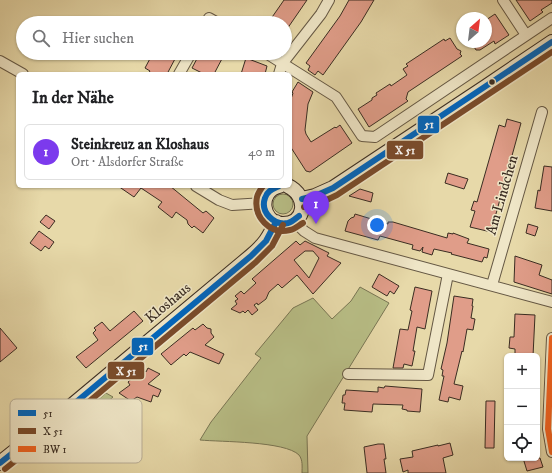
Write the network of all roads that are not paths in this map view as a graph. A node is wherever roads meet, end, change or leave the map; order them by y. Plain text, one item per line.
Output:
1 (329, 0) edge
2 (502, 0) edge
3 (552, 18) edge
4 (526, 35) junction
5 (552, 42) edge
6 (292, 54) edge
7 (186, 60) edge
8 (273, 60) edge
9 (288, 60) edge
10 (0, 61) edge
11 (281, 69) edge
12 (19, 72) edge
13 (180, 72) edge
14 (292, 75) edge
15 (542, 112) dead end
16 (199, 188) edge
17 (277, 188) edge
18 (289, 188) edge
19 (302, 199) junction
20 (264, 203) junction
21 (294, 221) junction
22 (273, 229) junction
23 (448, 274) junction
24 (492, 285) junction
25 (552, 302) edge
26 (552, 338) edge
27 (348, 374) dead end
28 (80, 399) edge
29 (552, 452) edge
30 (10, 455) edge
31 (0, 463) edge

1 - 6 street
2 - 4 street
3 - 4 street
4 - 14 street
5 - 19 main road
7 - 13 street
8 - 11 street
9 - 11 street
10 - 12 street
15 - 24 street, Am Lindchen
16 - 20 street
17 - 20 main road
18 - 19 main road
19 - 21 main road
20 - 22 main road
21 - 22 main road
21 - 23 street
22 - 28 main road, Kloshaus
23 - 24 street
23 - 27 street
24 - 25 street
26 - 29 street
30 - 31 main road, Kloshaus

